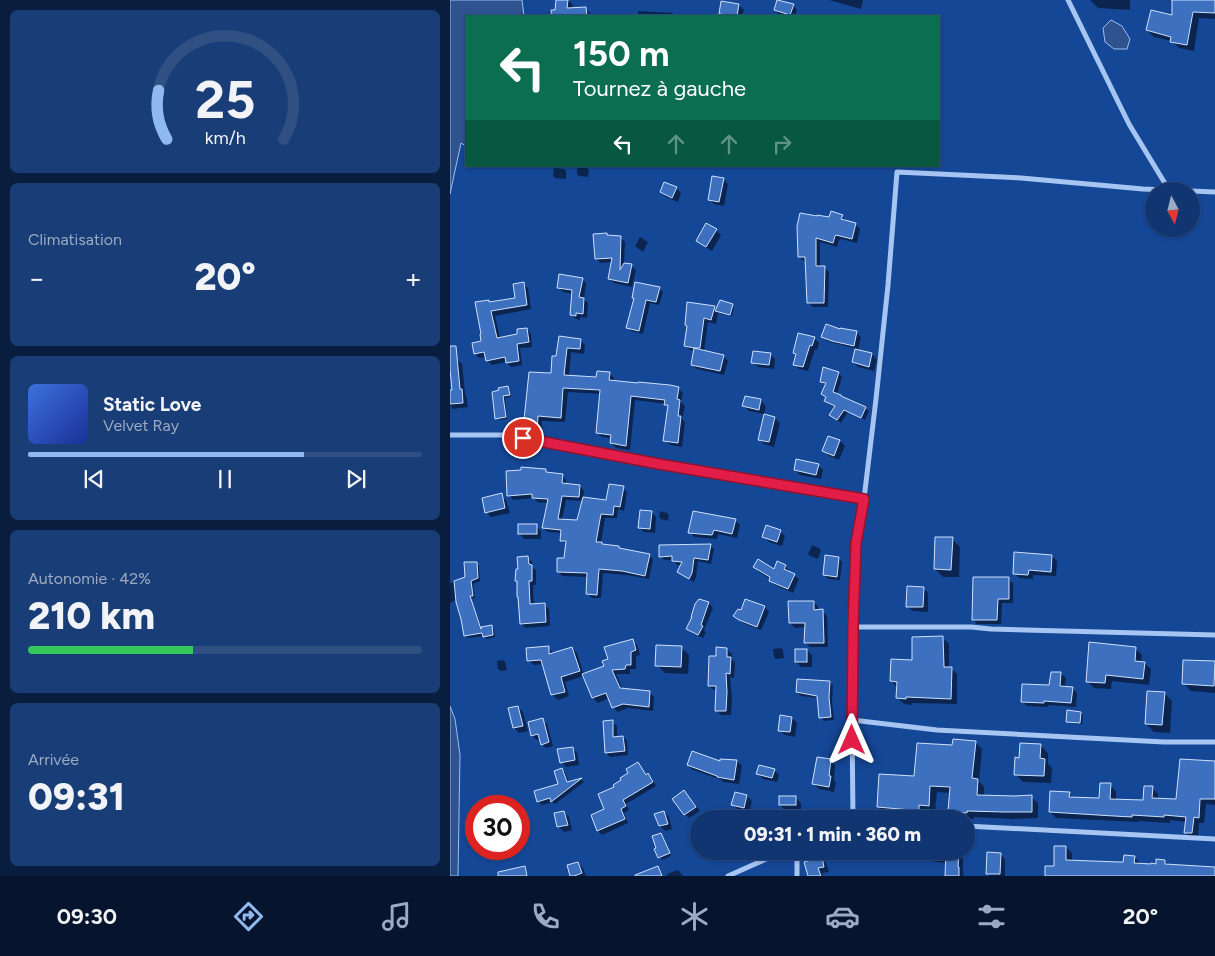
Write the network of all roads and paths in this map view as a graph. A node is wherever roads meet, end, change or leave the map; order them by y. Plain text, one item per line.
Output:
1 (1068, 0) edge
2 (1164, 182) edge
3 (1145, 189) edge
4 (1200, 191) edge
5 (1215, 192) edge
6 (450, 435) edge
7 (864, 499) junction
8 (853, 627) junction
9 (1215, 635) edge
10 (852, 720) junction
11 (1215, 742) edge
12 (853, 810) edge
13 (975, 826) edge
14 (1215, 839) edge
15 (764, 860) edge
16 (797, 860) edge
17 (728, 876) edge
18 (797, 876) edge

1 - 2 street
3 - 7 street
4 - 5 street
6 - 7 street
7 - 8 street
8 - 9 street
8 - 10 street
10 - 11 street
10 - 12 street
13 - 14 street
15 - 17 street
16 - 18 street

